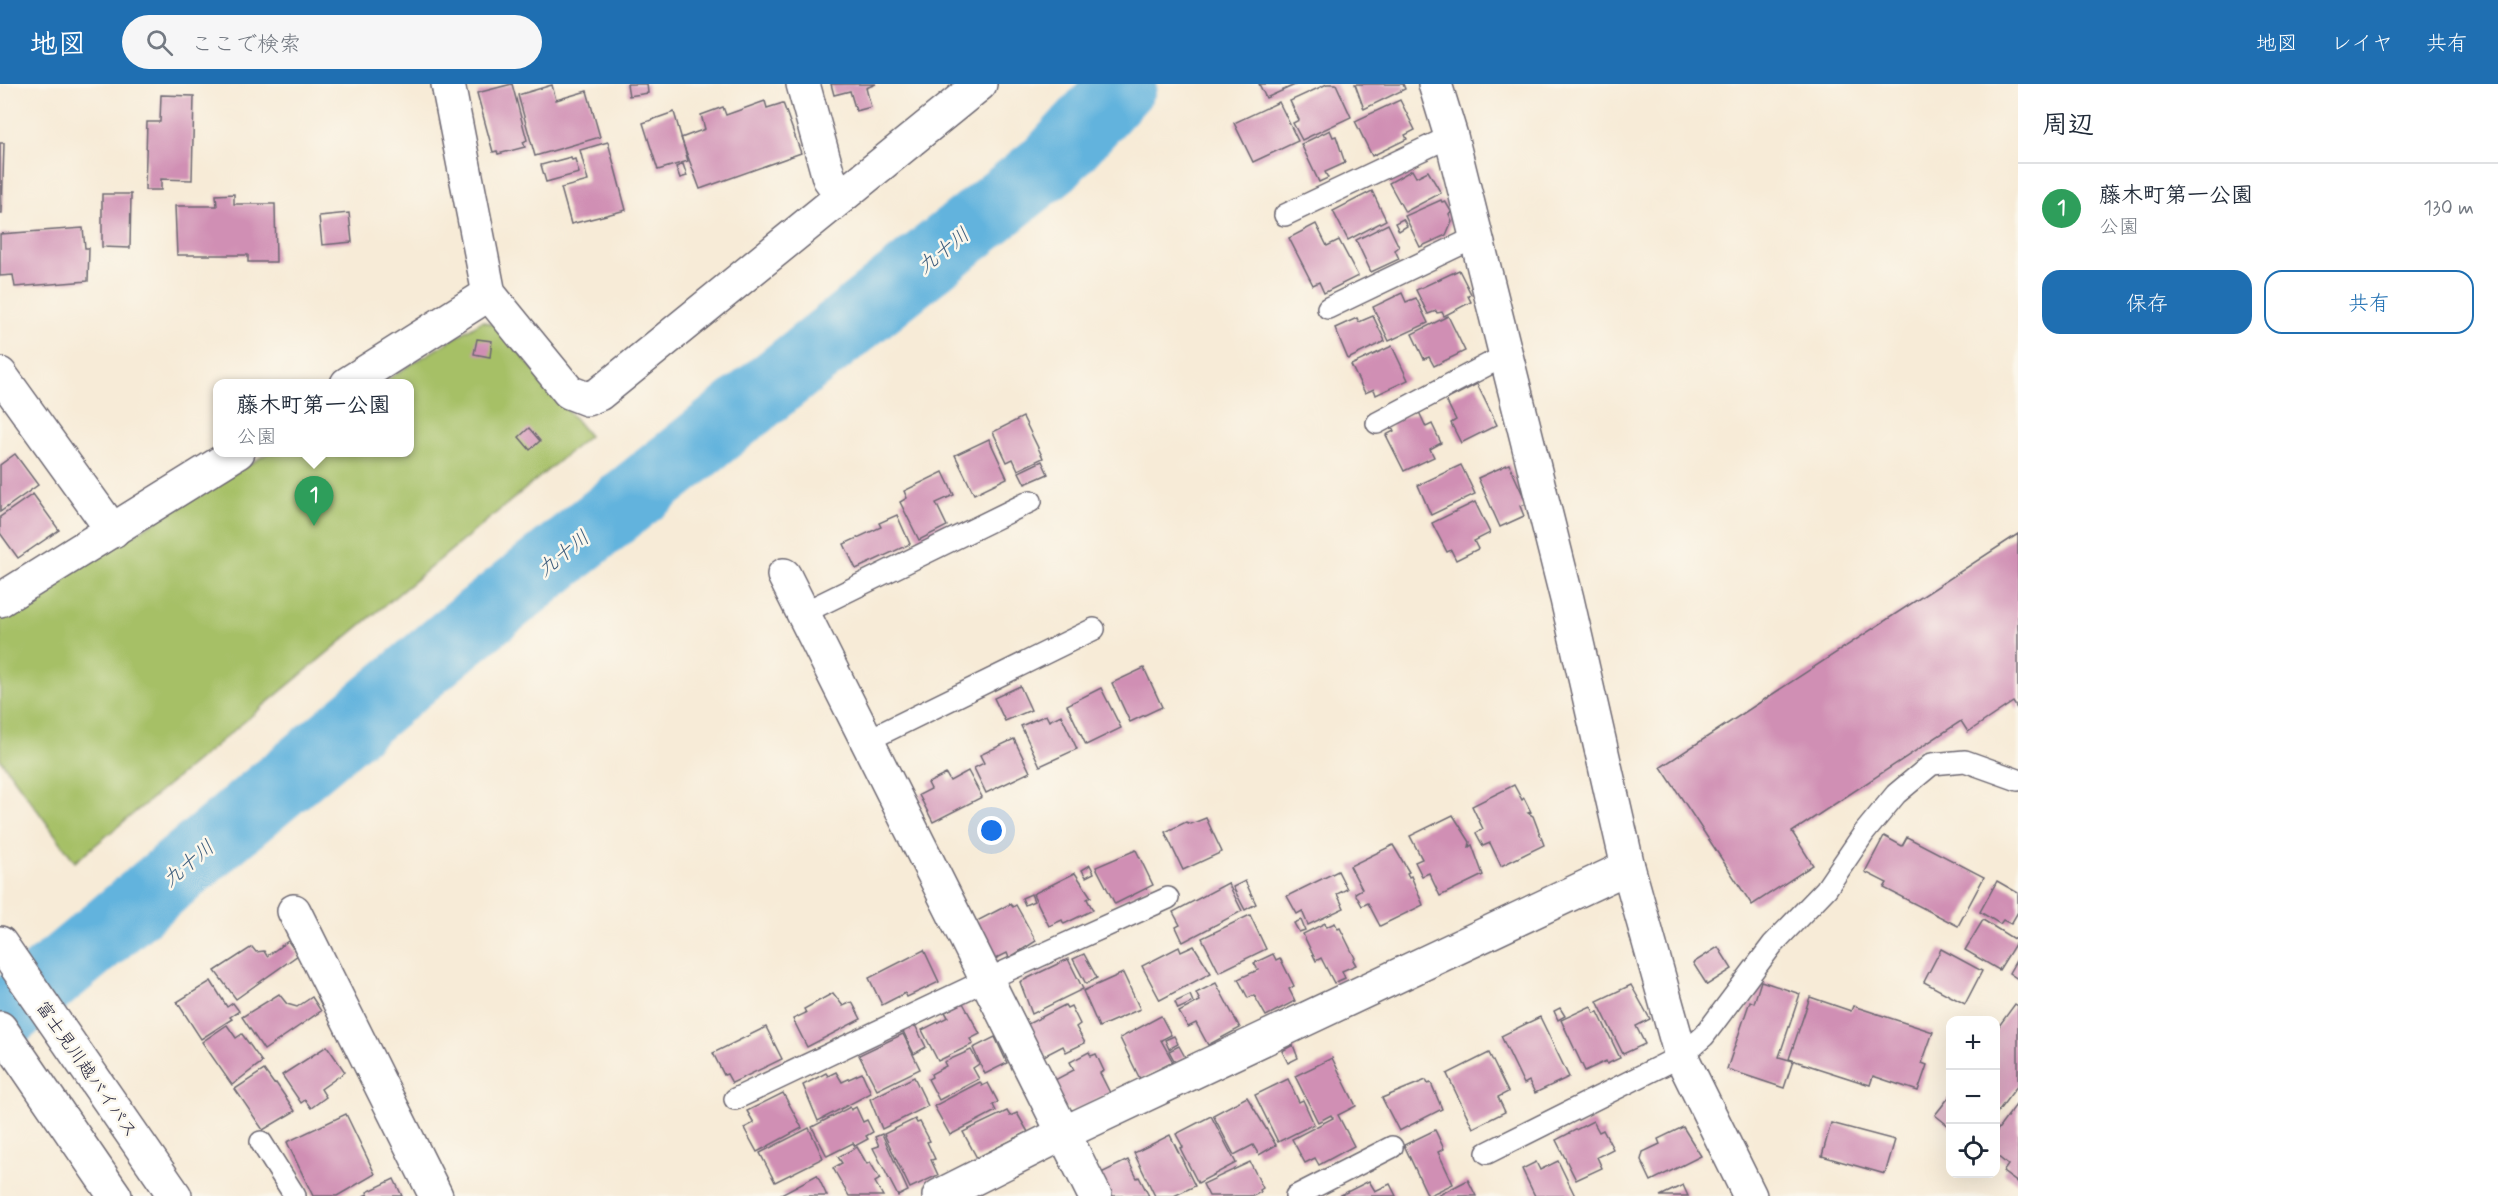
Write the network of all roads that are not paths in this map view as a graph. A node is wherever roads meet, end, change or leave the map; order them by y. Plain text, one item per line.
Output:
1 (448, 84) edge
2 (803, 84) edge
3 (980, 84) edge
4 (1436, 84) edge
5 (1451, 136) junction
6 (842, 196) junction
7 (1284, 215) dead end
8 (1476, 237) junction
9 (489, 294) junction
10 (1328, 308) dead end
11 (1506, 355) junction
12 (0, 374) edge
13 (355, 379) edge
14 (1377, 423) dead end
15 (231, 457) edge
16 (1031, 501) dead end
17 (113, 531) junction
18 (784, 575) dead end
19 (0, 600) edge
20 (803, 613) junction
21 (1094, 629) dead end
22 (866, 741) junction
23 (2018, 780) edge
24 (1628, 867) junction
25 (1168, 898) dead end
26 (294, 911) dead end
27 (0, 943) edge
28 (986, 980) junction
29 (0, 1028) edge
30 (1681, 1056) junction
31 (735, 1099) dead end
32 (1064, 1133) junction
33 (261, 1142) dead end
34 (1392, 1147) dead end
35 (1486, 1153) dead end
36 (115, 1196) edge
37 (175, 1196) edge
38 (296, 1196) edge
39 (436, 1196) edge
40 (939, 1196) edge
41 (1095, 1196) edge
42 (1296, 1196) edge
43 (1750, 1196) edge

1 - 9 main road
2 - 6 main road
3 - 6 main road
4 - 5 main road
5 - 7 lane
5 - 8 main road
6 - 9 main road
8 - 10 lane
8 - 11 main road
9 - 13 main road
11 - 14 lane
11 - 24 main road
12 - 17 main road
15 - 17 main road
16 - 20 lane
17 - 19 main road
18 - 20 main road
20 - 22 main road
21 - 22 lane
22 - 28 main road
23 - 30 lane
24 - 30 main road
24 - 32 main road
25 - 28 lane
26 - 39 main road
27 - 37 main road, 富士見川越バイパス
28 - 31 lane
28 - 32 main road
29 - 36 main road
30 - 35 lane
30 - 43 main road
32 - 40 main road
32 - 41 main road
33 - 38 lane
34 - 42 lane

